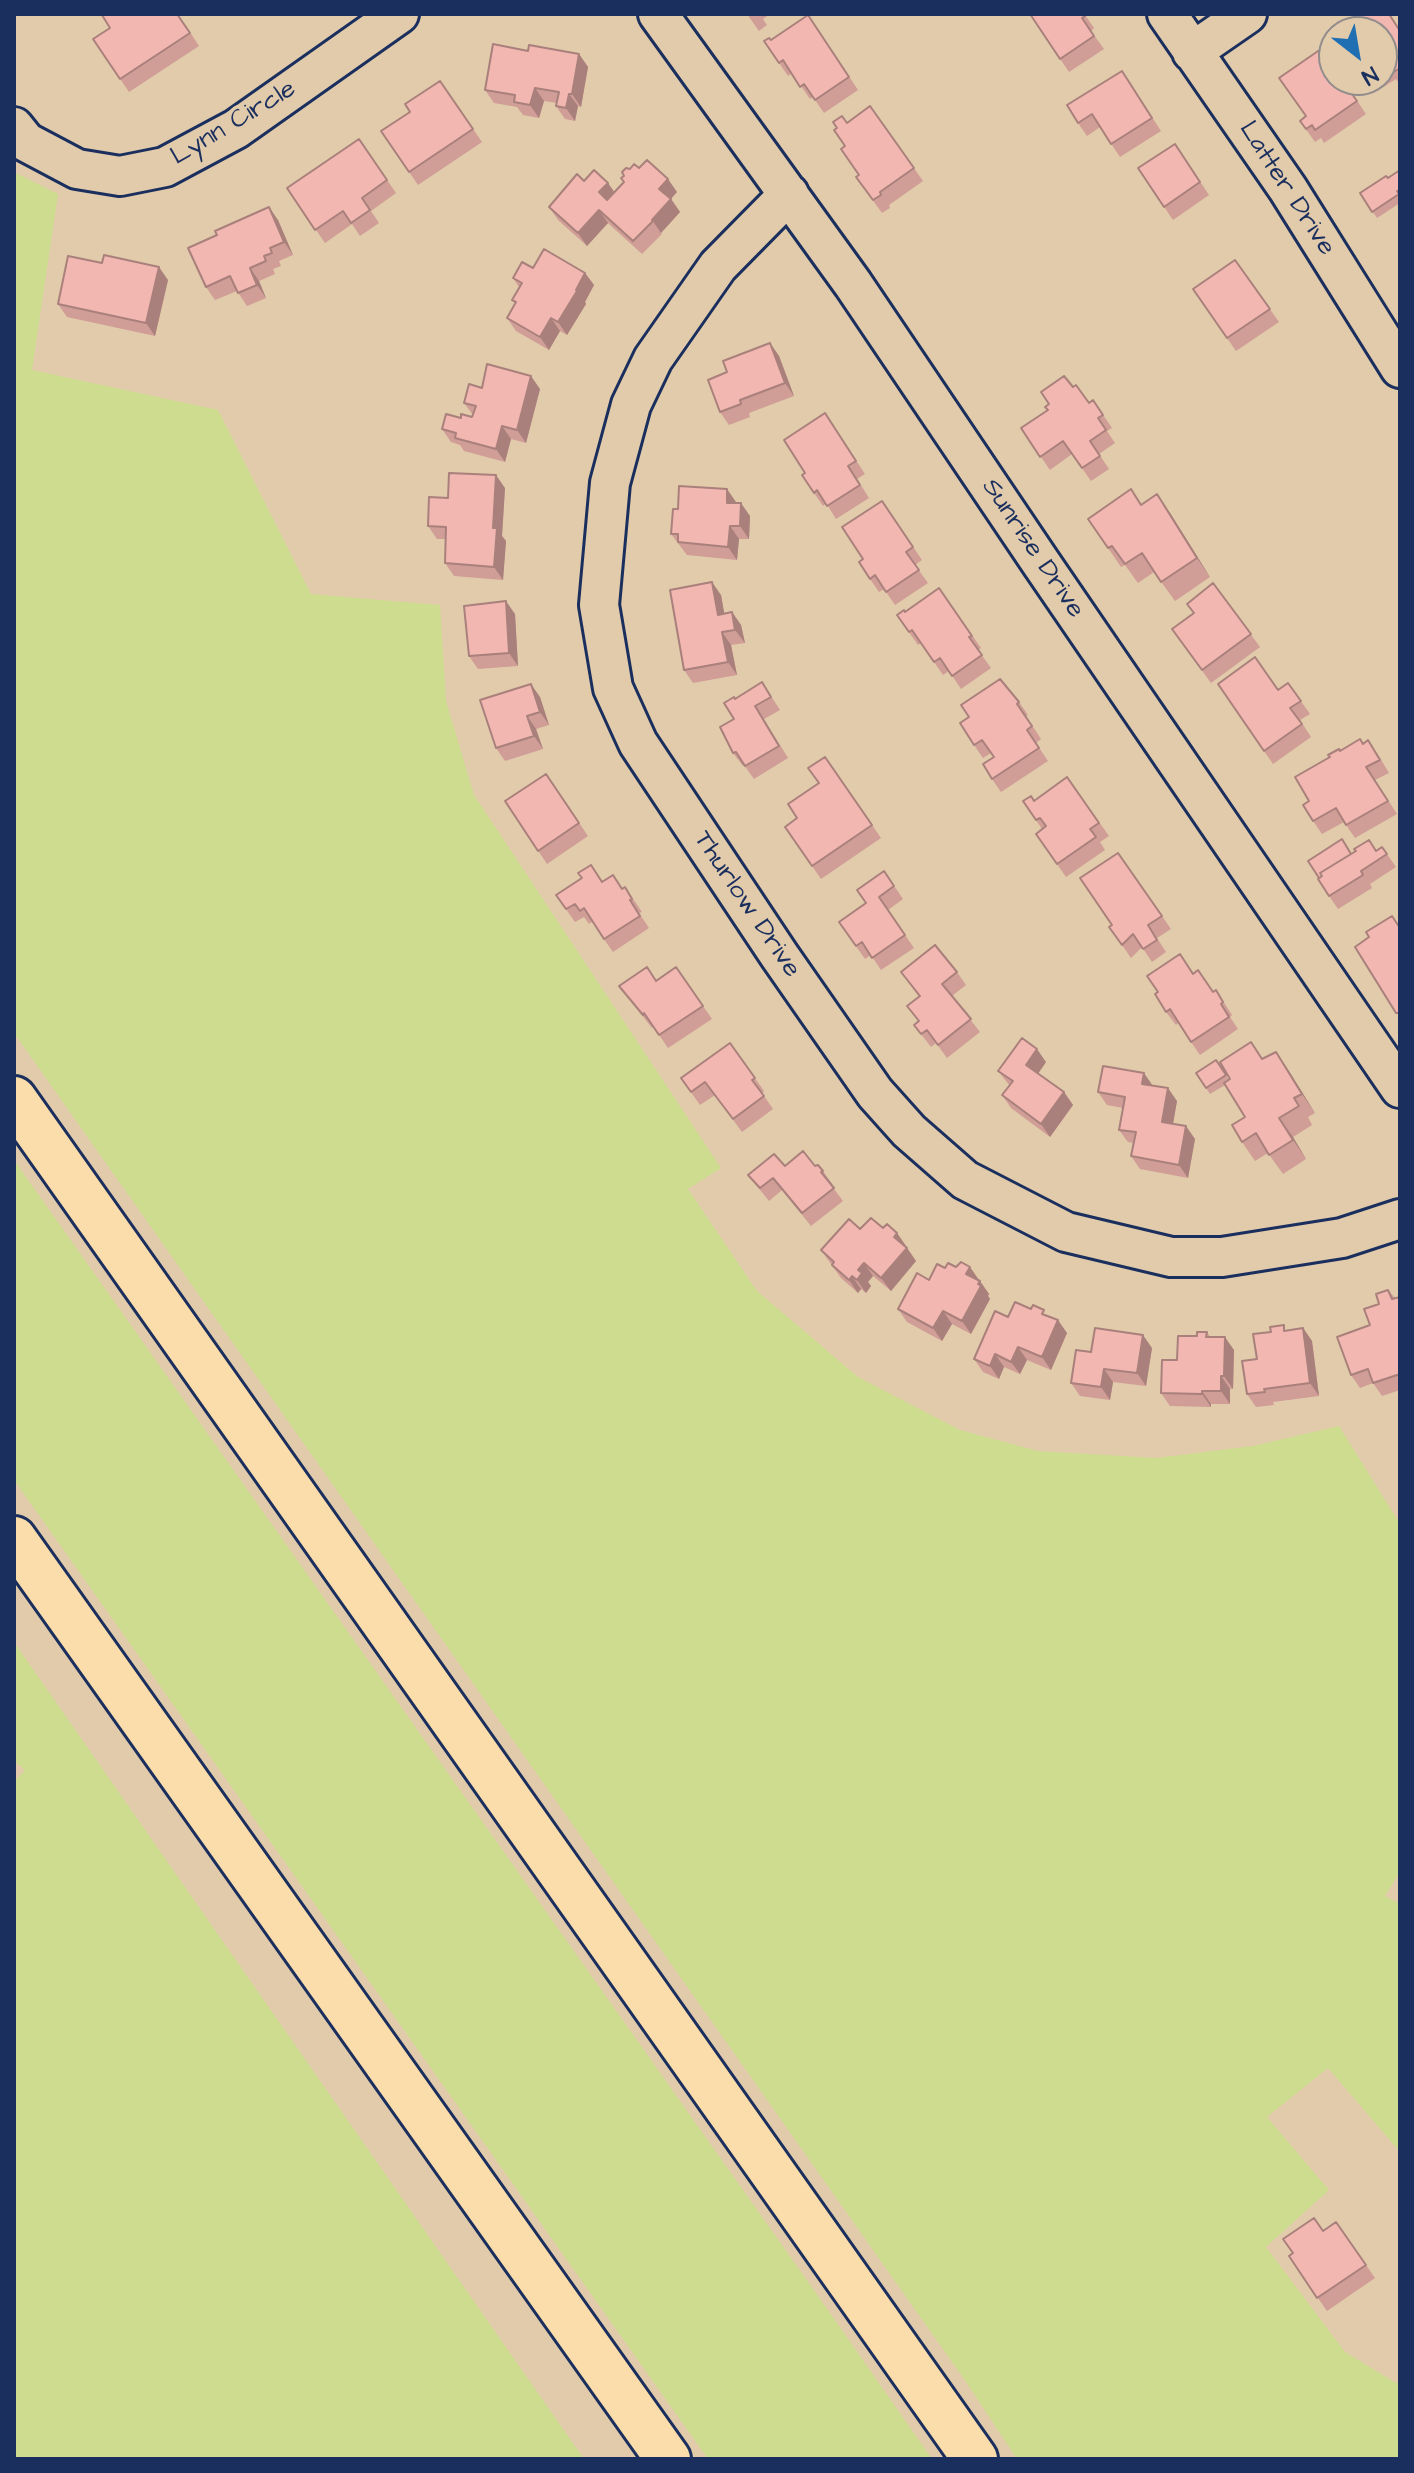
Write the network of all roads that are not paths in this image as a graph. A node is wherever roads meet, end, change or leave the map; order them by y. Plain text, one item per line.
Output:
1 (399, 14) edge
2 (658, 14) edge
3 (1167, 14) edge
4 (1247, 14) edge
5 (1192, 52) junction
6 (14, 127) edge
7 (789, 194) junction
8 (1400, 368) edge
9 (1400, 1088) edge
10 (14, 1099) edge
11 (1400, 1219) edge
12 (14, 1539) edge
13 (668, 2459) edge
14 (975, 2459) edge

1 - 6 street, Lynn Circle
2 - 7 street, Sunrise Drive
3 - 5 street, Latter Drive
4 - 5 street
5 - 8 street, Latter Drive
7 - 9 street, Sunrise Drive
7 - 11 street, Thurlow Drive
10 - 14 highway
12 - 13 highway

